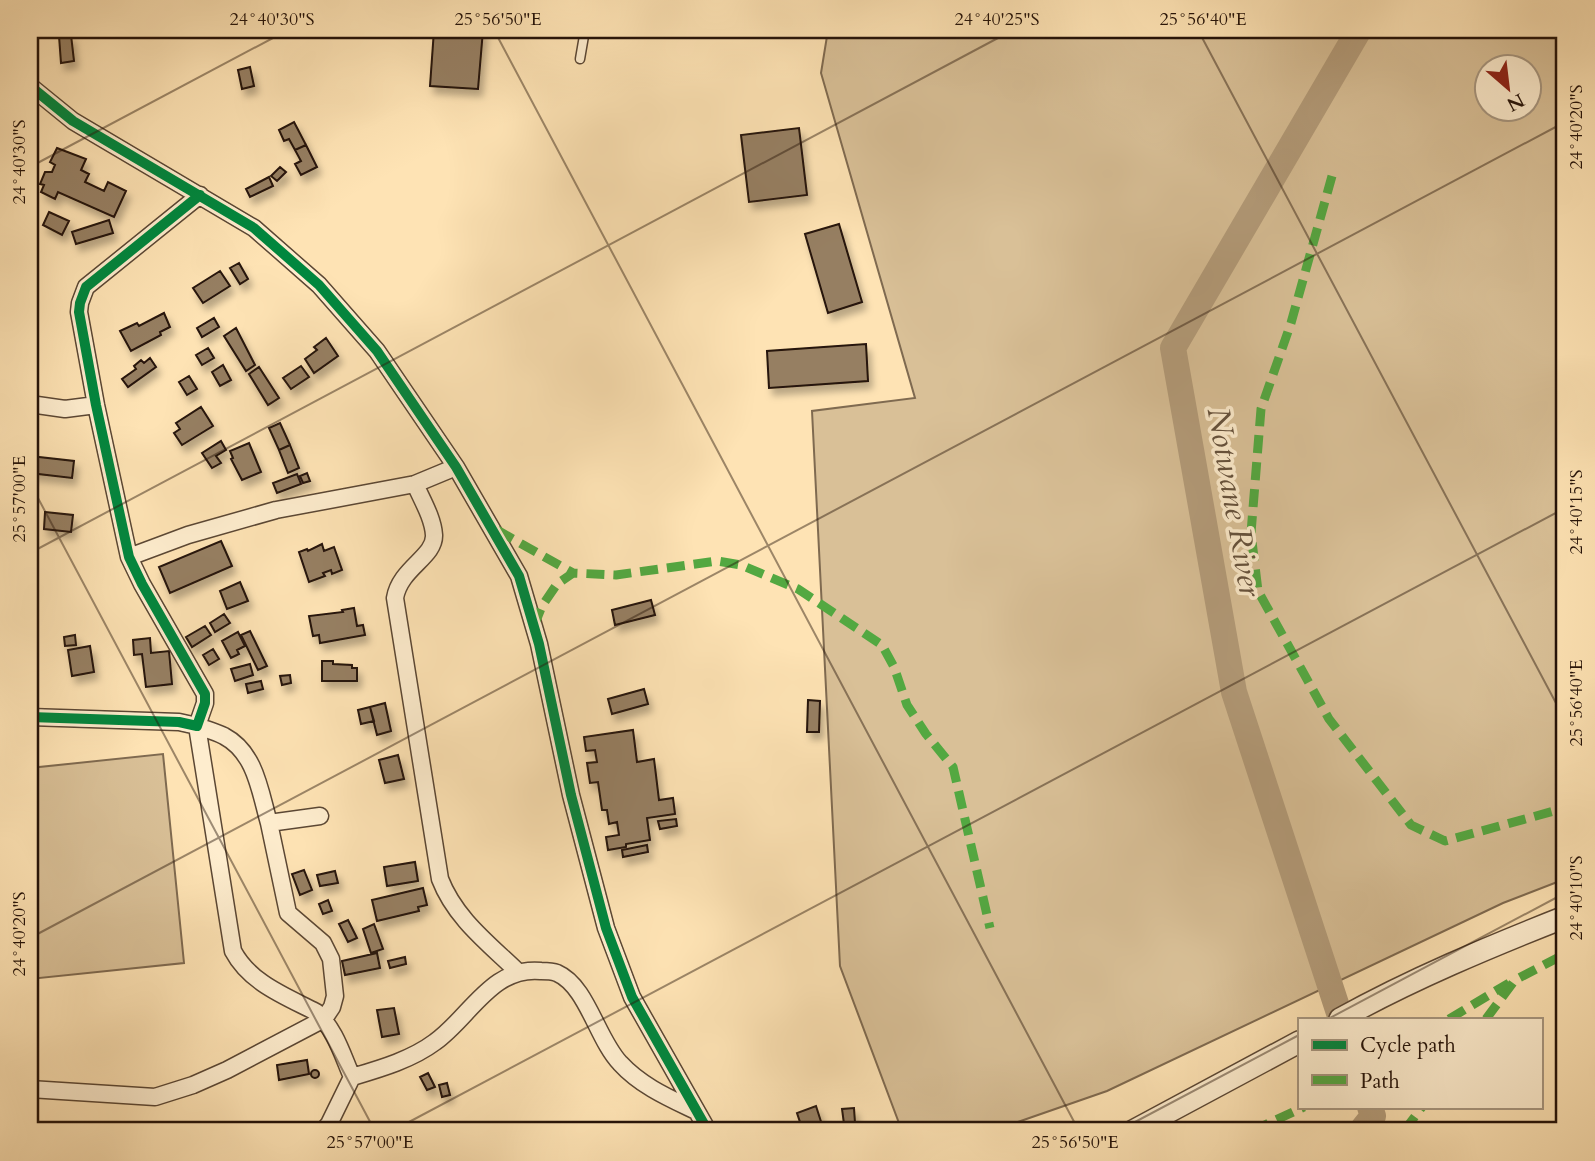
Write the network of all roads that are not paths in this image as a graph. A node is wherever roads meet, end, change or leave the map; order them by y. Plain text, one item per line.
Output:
1 (585, 30) edge
2 (580, 59) dead end
3 (30, 86) edge
4 (201, 195) junction
5 (30, 404) edge
6 (96, 405) junction
7 (456, 467) junction
8 (415, 484) junction
9 (129, 557) junction
10 (30, 717) edge
11 (197, 726) junction
12 (320, 816) dead end
13 (268, 823) junction
14 (1565, 918) edge
15 (517, 971) junction
16 (1342, 1018) edge
17 (324, 1019) junction
18 (1298, 1043) edge
19 (352, 1077) junction
20 (30, 1089) edge
21 (696, 1111) junction
22 (323, 1131) edge
23 (708, 1131) edge
24 (1133, 1131) edge

1 - 2 lane
3 - 4 street
4 - 6 street
4 - 7 street
5 - 6 street
6 - 9 street
7 - 8 street
7 - 21 street
8 - 9 street
8 - 15 street
9 - 11 street
10 - 11 street
11 - 13 street
11 - 17 street
12 - 13 street
13 - 17 street
14 - 16 street
15 - 19 street
15 - 21 street
17 - 19 street
17 - 20 street
18 - 24 street
19 - 22 street
21 - 23 street

